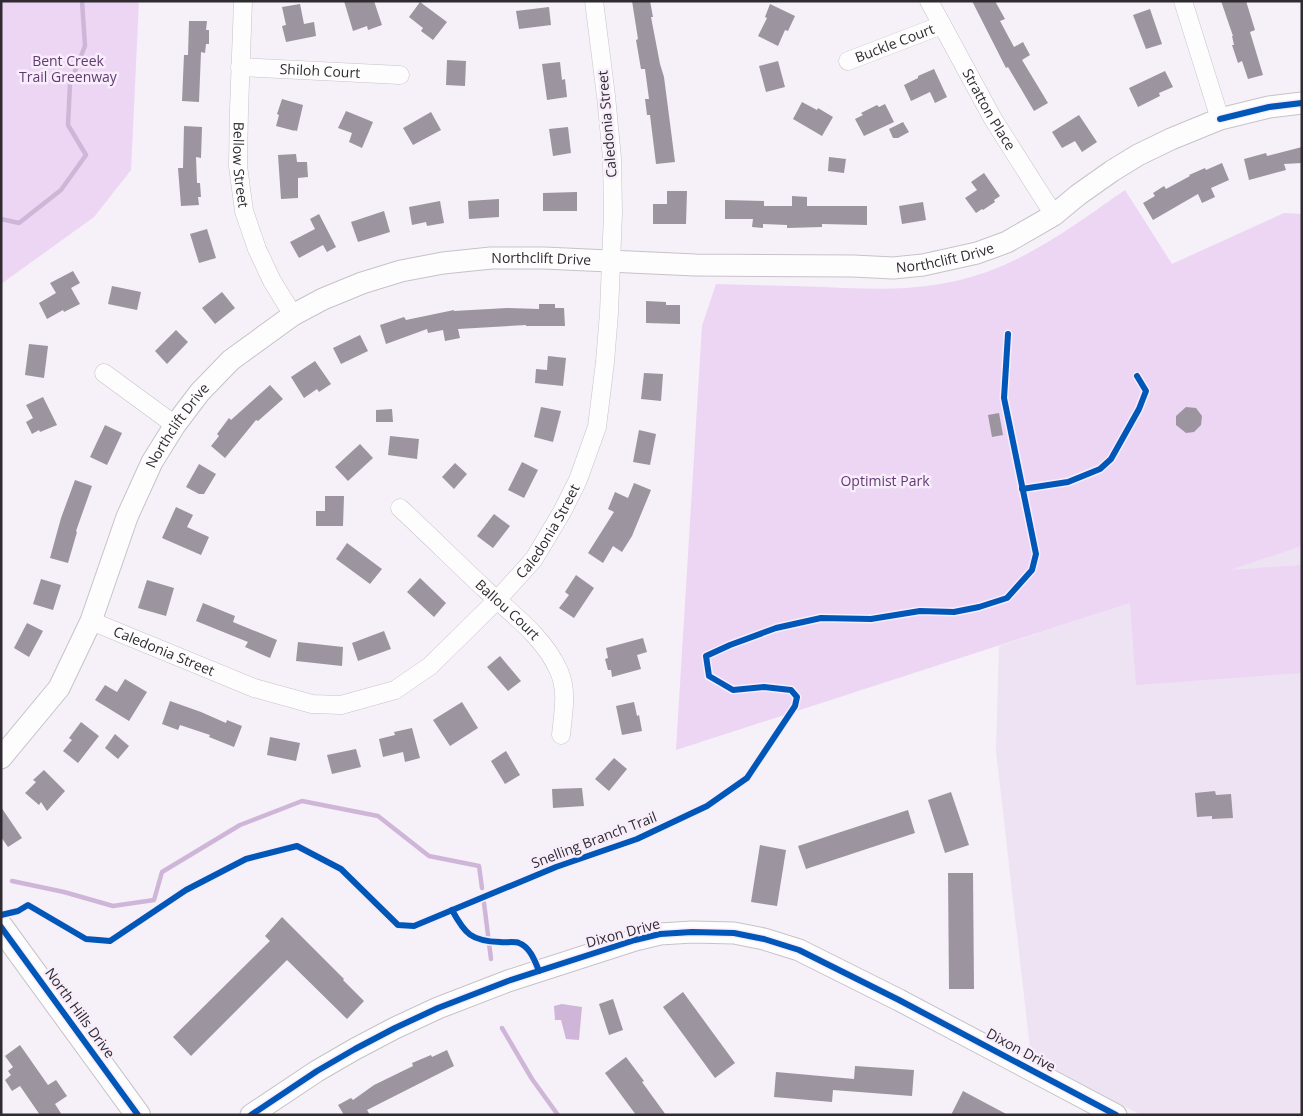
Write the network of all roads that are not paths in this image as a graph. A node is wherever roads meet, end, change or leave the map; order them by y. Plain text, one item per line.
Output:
1 (243, 1) edge
2 (594, 1) edge
3 (929, 1) edge
4 (1184, 1) edge
5 (942, 25) junction
6 (848, 61) dead end
7 (240, 67) junction
8 (400, 75) dead end
9 (1302, 103) edge
10 (1220, 118) junction
11 (1054, 214) junction
12 (611, 261) junction
13 (293, 315) junction
14 (104, 373) dead end
15 (175, 425) junction
16 (400, 508) dead end
17 (497, 600) junction
18 (91, 621) junction
19 (561, 735) dead end
20 (1, 758) edge
21 (1, 927) edge
22 (138, 1115) edge
23 (251, 1115) edge
24 (1116, 1115) edge

1 - 7 street, Bellow Street
2 - 12 street, Caledonia Street
3 - 5 street, Stratton Place
4 - 10 street
5 - 6 street, Buckle Court
5 - 11 street, Stratton Place
7 - 8 street, Shiloh Court
7 - 13 street, Bellow Street
9 - 10 street, Northclift Drive
10 - 11 street, Northclift Drive
11 - 12 street, Northclift Drive
12 - 13 street, Northclift Drive
12 - 17 street, Caledonia Street
13 - 15 street, Northclift Drive
14 - 15 street
15 - 18 street, Northclift Drive
16 - 17 street, Ballou Court
17 - 18 street, Caledonia Street
17 - 19 street, Ballou Court
18 - 20 street, Northclift Drive
21 - 22 main road, North Hills Drive
23 - 24 street, Dixon Drive

